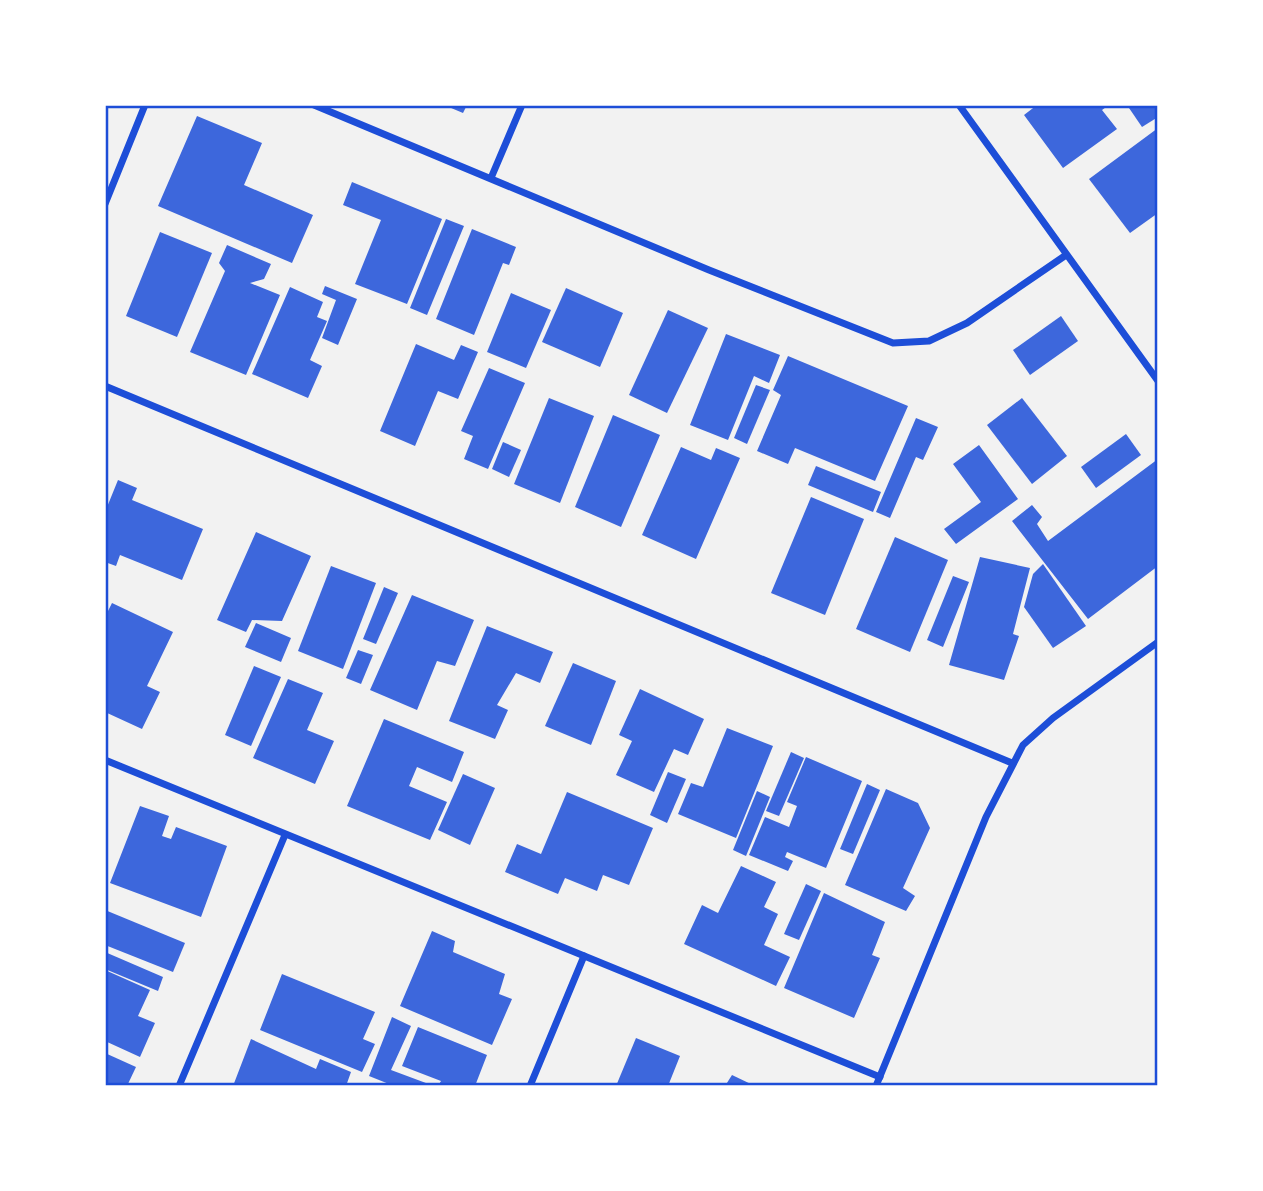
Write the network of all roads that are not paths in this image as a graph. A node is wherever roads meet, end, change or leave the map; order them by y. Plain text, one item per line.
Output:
1 (145, 105) edge
2 (314, 105) edge
3 (522, 105) edge
4 (960, 105) edge
5 (491, 178) junction
6 (105, 204) edge
7 (1066, 255) junction
8 (1158, 381) edge
9 (105, 386) edge
10 (1158, 642) edge
11 (105, 760) edge
12 (1012, 763) junction
13 (285, 835) junction
14 (584, 956) junction
15 (880, 1077) junction
16 (179, 1086) edge
17 (530, 1086) edge
18 (876, 1086) edge

1 - 6 street
2 - 5 street
3 - 5 street
4 - 7 street
5 - 7 street
7 - 8 street
9 - 12 street
10 - 12 street
11 - 13 street
12 - 15 street
13 - 14 street
13 - 16 street
14 - 15 street
14 - 17 street
15 - 18 street

